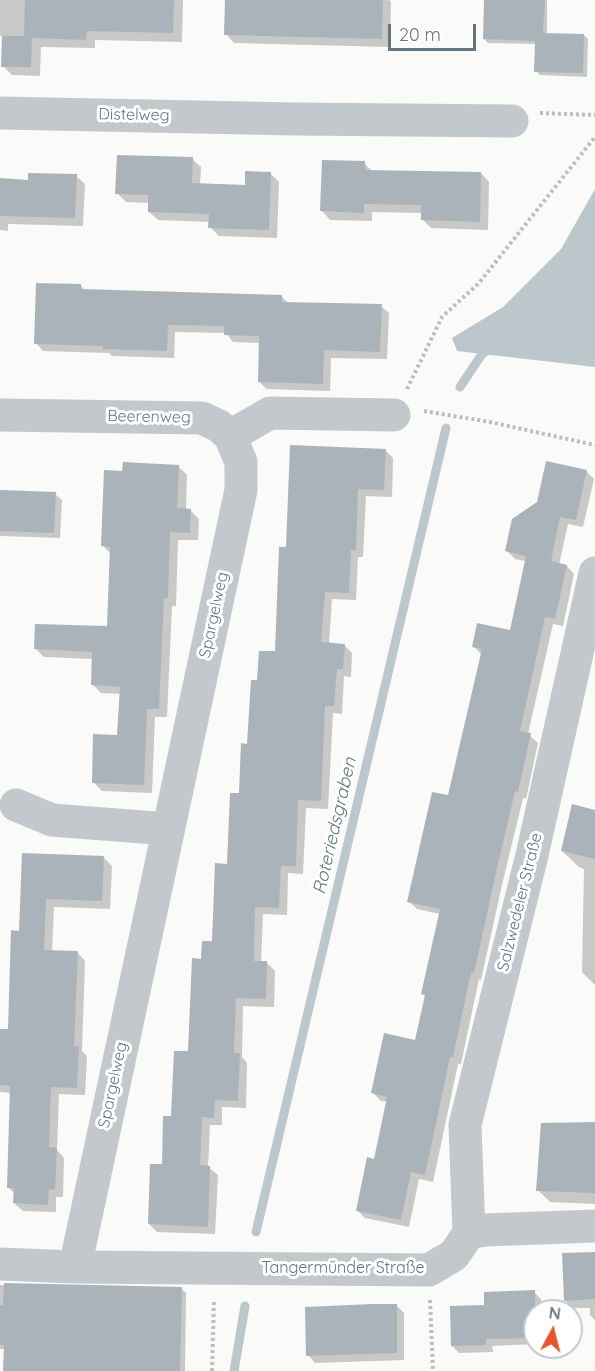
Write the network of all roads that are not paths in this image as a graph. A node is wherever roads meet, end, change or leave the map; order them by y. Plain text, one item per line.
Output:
1 (0, 113) edge
2 (512, 121) road end
3 (0, 415) edge
4 (394, 415) road end
5 (230, 436) junction
6 (595, 573) edge
7 (16, 805) dead end
8 (168, 829) junction
9 (595, 1226) edge
10 (469, 1233) junction
11 (0, 1264) edge
12 (75, 1267) junction

1 - 2 street, Distelweg
3 - 5 street, Beerenweg
4 - 5 street
5 - 8 street, Spargelweg
6 - 10 street, Salzwedeler Straße
7 - 8 street
8 - 12 street, Spargelweg
9 - 10 street
10 - 12 street, Tangermünder Straße
11 - 12 street

